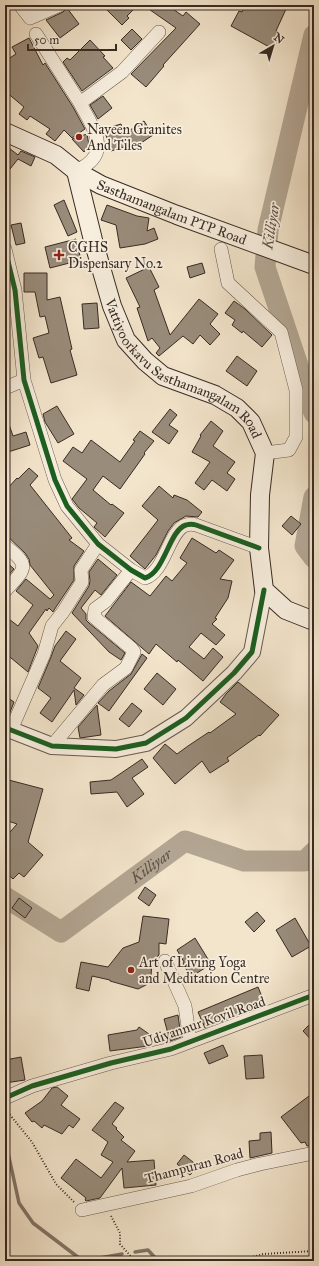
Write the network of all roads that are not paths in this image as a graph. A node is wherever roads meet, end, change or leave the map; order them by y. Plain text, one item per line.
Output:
1 (20, 5) edge
2 (60, 5) edge
3 (159, 32) dead end
4 (36, 34) dead end
5 (80, 103) junction
6 (5, 132) edge
7 (76, 171) junction
8 (5, 248) edge
9 (221, 250) dead end
10 (314, 265) edge
11 (10, 292) edge
12 (24, 380) junction
13 (5, 388) edge
14 (265, 453) junction
15 (98, 544) junction
16 (5, 546) edge
17 (259, 548) junction
18 (131, 570) junction
19 (264, 590) junction
20 (5, 591) edge
21 (314, 621) edge
22 (8, 729) edge
23 (52, 746) junction
24 (165, 961) dead end
25 (314, 996) edge
26 (190, 1041) junction
27 (5, 1098) edge
28 (314, 1153) edge
29 (82, 1210) road end

1 - 2 street
3 - 5 street
4 - 5 street
5 - 7 street
6 - 7 main road
7 - 10 main road, Sasthamangalam PTP Road
7 - 14 main road, Vattiyoorkavu Sasthamangalam Road
8 - 11 street
9 - 14 street
11 - 12 street
12 - 13 street
12 - 15 street
14 - 17 main road, Vattiyoorkavu Sasthamangalam Road
15 - 18 street
15 - 22 street
16 - 20 street
17 - 18 street
17 - 19 main road, Vattiyoorkavu Sasthamangalam Road
18 - 23 street
19 - 21 main road
19 - 23 street
22 - 23 street
24 - 26 street
25 - 26 street, Udiyannur Kovil Road
26 - 27 street, Udiyannur Kovil Road
28 - 29 street, Thampuran Road

